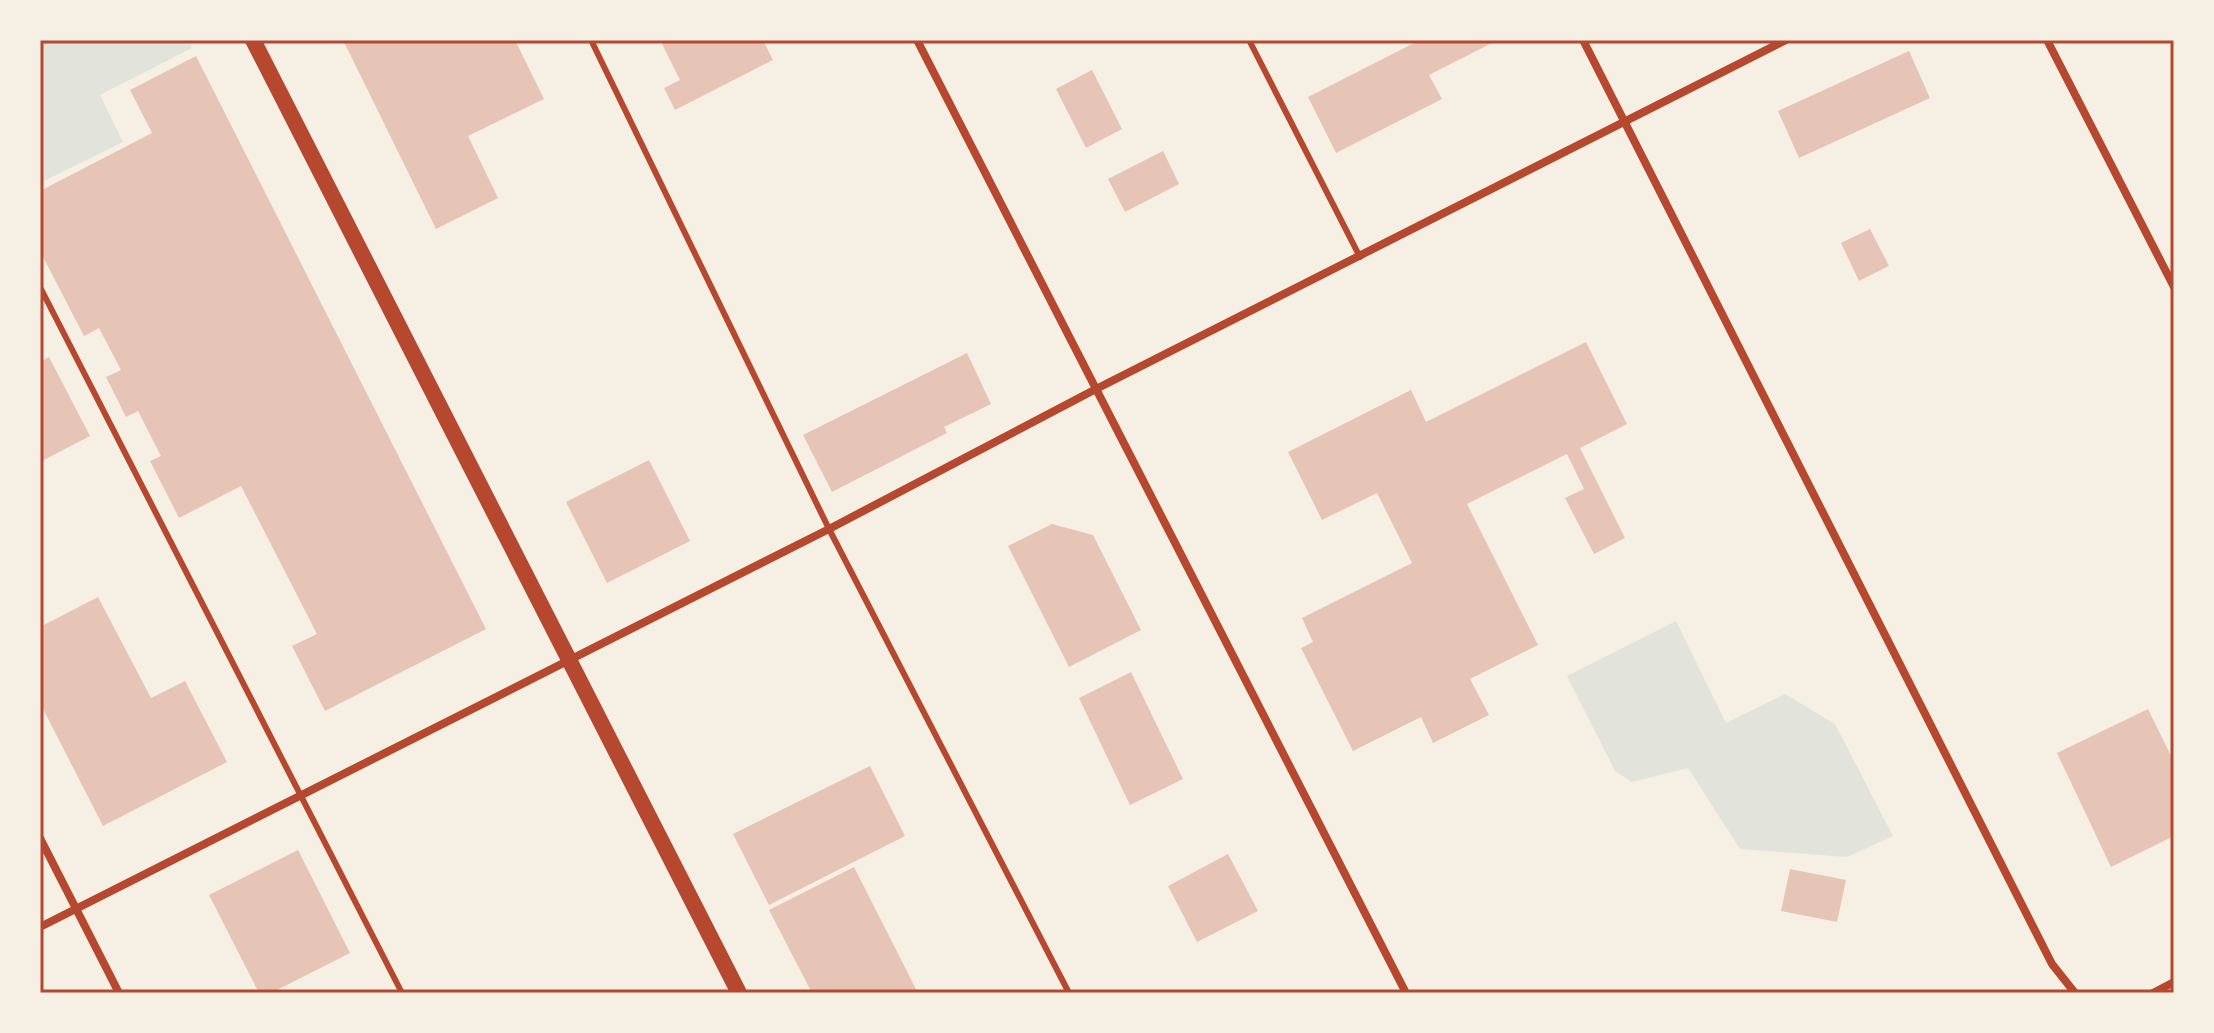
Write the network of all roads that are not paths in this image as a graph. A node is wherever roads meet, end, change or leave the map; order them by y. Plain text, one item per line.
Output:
1 (253, 40) edge
2 (591, 40) edge
3 (917, 40) edge
4 (1249, 40) edge
5 (1583, 40) edge
6 (1786, 40) edge
7 (2047, 40) edge
8 (1625, 123) junction
9 (1360, 257) junction
10 (40, 287) edge
11 (2174, 287) edge
12 (1096, 389) junction
13 (829, 529) junction
14 (568, 660) junction
15 (301, 796) junction
16 (40, 838) edge
17 (76, 909) junction
18 (40, 927) edge
19 (2174, 982) edge
20 (119, 993) edge
21 (402, 993) edge
22 (739, 993) edge
23 (1069, 993) edge
24 (1406, 993) edge
25 (2075, 993) edge
26 (2153, 993) edge

1 - 14 main road
2 - 13 lane
3 - 12 street
4 - 9 lane
5 - 8 street
6 - 8 street
7 - 11 street
8 - 9 street
8 - 25 street
9 - 12 street
10 - 15 lane
12 - 13 street
12 - 24 street
13 - 14 street
13 - 23 lane
14 - 15 street
14 - 22 main road
15 - 17 street
15 - 21 lane
16 - 17 street
17 - 18 street
17 - 20 street
19 - 26 street

